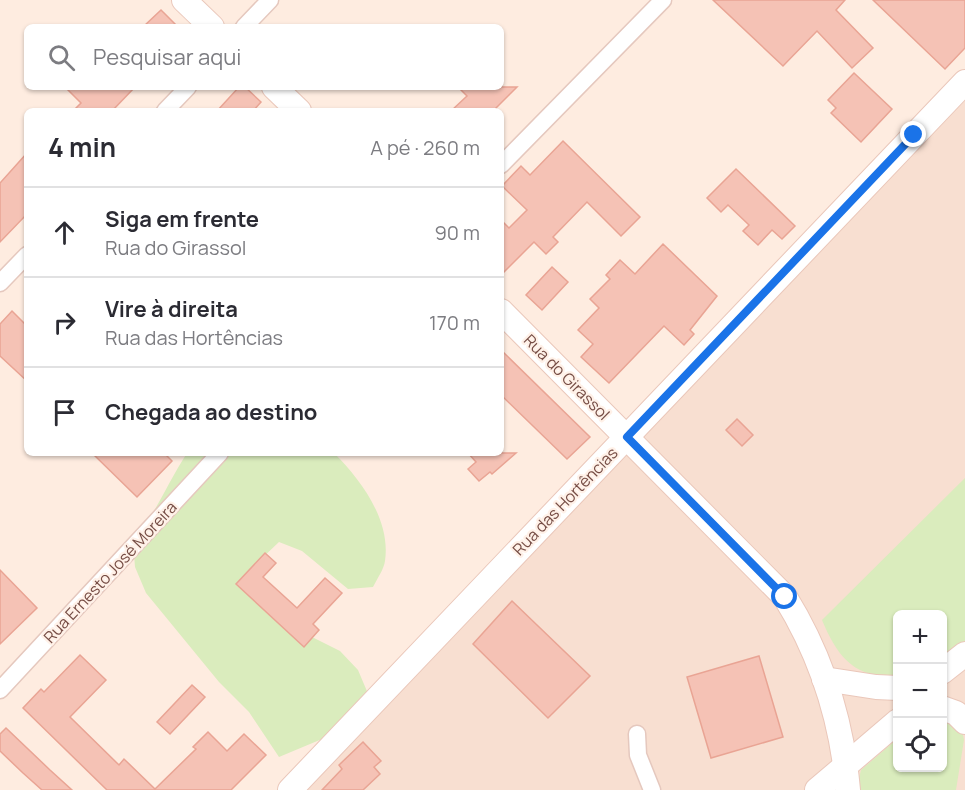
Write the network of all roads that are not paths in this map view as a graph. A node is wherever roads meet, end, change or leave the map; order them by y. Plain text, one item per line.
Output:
1 (184, 0) edge
2 (270, 0) edge
3 (663, 0) edge
4 (210, 24) edge
5 (247, 24) edge
6 (965, 82) edge
7 (185, 90) edge
8 (277, 90) edge
9 (168, 108) edge
10 (296, 108) edge
11 (504, 162) edge
12 (24, 258) edge
13 (0, 284) edge
14 (504, 314) edge
15 (627, 437) junction
16 (217, 456) edge
17 (965, 654) edge
18 (947, 668) edge
19 (824, 679) junction
20 (893, 688) edge
21 (0, 690) edge
22 (947, 710) edge
23 (965, 722) edge
24 (893, 724) edge
25 (638, 735) dead end
26 (846, 765) junction
27 (290, 790) edge
28 (652, 790) edge
29 (817, 790) edge
30 (848, 790) edge

1 - 4 main road
2 - 5 street
3 - 11 street
6 - 15 main road, Rua das Hortências
7 - 9 street
8 - 10 main road
12 - 13 street
14 - 15 main road, Rua do Girassol
15 - 19 main road, Rua do Girassol
15 - 27 main road, Rua das Hortências
16 - 21 street, Rua Ernesto José Moreira
17 - 18 main road
19 - 20 main road
19 - 26 main road, Rua do Girassol
22 - 23 main road
24 - 26 main road
25 - 28 street
26 - 29 main road
26 - 30 main road, Rua do Girassol

